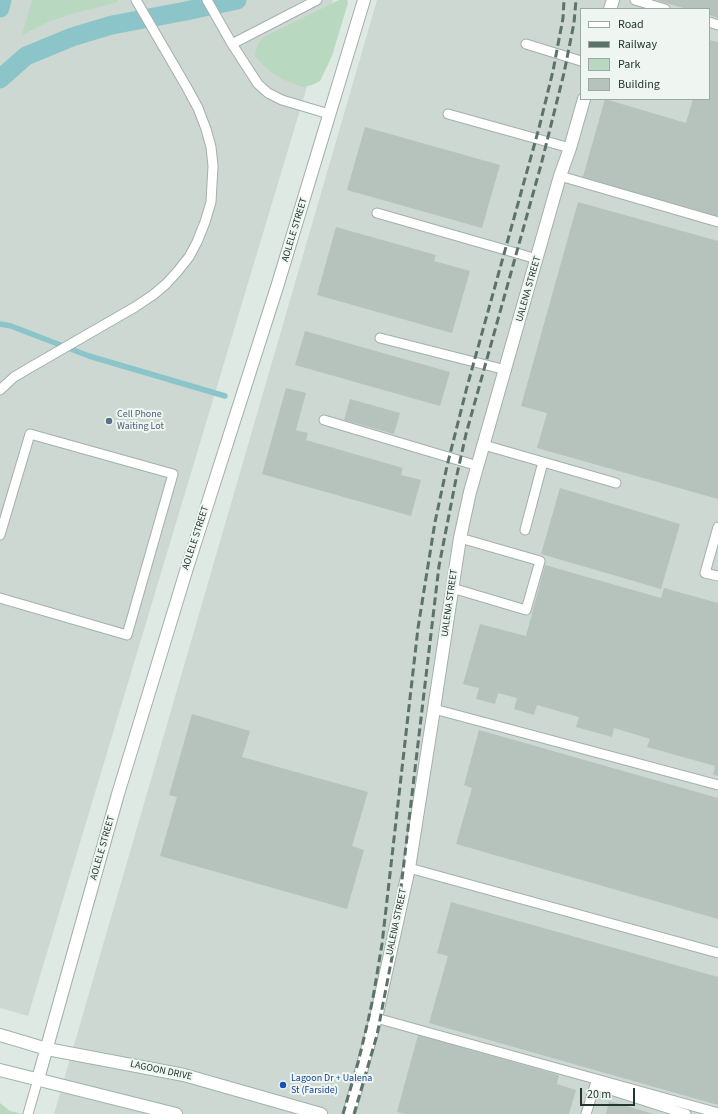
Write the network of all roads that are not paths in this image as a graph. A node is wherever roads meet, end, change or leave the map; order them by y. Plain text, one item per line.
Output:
1 (136, 0) edge
2 (207, 0) edge
3 (318, 0) edge
4 (364, 0) edge
5 (635, 0) edge
6 (662, 8) edge
7 (232, 44) junction
8 (526, 44) dead end
9 (580, 62) edge
10 (584, 100) edge
11 (329, 114) junction
12 (448, 114) dead end
13 (570, 148) junction
14 (560, 176) junction
15 (377, 213) dead end
16 (718, 222) edge
17 (537, 259) junction
18 (380, 338) dead end
19 (506, 370) junction
20 (0, 390) edge
21 (324, 420) dead end
22 (484, 445) junction
23 (543, 462) junction
24 (478, 466) junction
25 (616, 483) dead end
26 (718, 527) edge
27 (525, 530) dead end
28 (0, 535) edge
29 (460, 538) junction
30 (718, 576) edge
31 (452, 588) junction
32 (0, 598) edge
33 (434, 709) junction
34 (718, 785) edge
35 (408, 868) junction
36 (718, 953) edge
37 (376, 1018) junction
38 (0, 1035) edge
39 (47, 1049) junction
40 (0, 1070) edge
41 (38, 1079) junction
42 (718, 1113) edge
43 (28, 1114) edge
44 (176, 1114) edge
45 (321, 1114) edge
46 (349, 1114) edge
47 (586, 1114) edge
48 (686, 1114) edge

1 - 20 lane
2 - 7 lane
3 - 7 lane
4 - 11 street, AOLELE STREET
5 - 6 lane
7 - 11 lane
8 - 9 lane
10 - 13 street, UALENA STREET
11 - 39 street, AOLELE STREET
12 - 13 lane
13 - 14 street, UALENA STREET
14 - 16 lane
14 - 17 street, UALENA STREET
15 - 17 lane
17 - 19 street, UALENA STREET
18 - 19 lane
19 - 22 street, UALENA STREET
21 - 24 lane
22 - 23 lane
22 - 24 street, UALENA STREET
23 - 25 lane
23 - 27 lane
24 - 29 street, UALENA STREET
26 - 30 lane
28 - 32 lane
29 - 31 street, UALENA STREET
29 - 31 lane
31 - 33 street, UALENA STREET
33 - 34 lane
33 - 35 street, UALENA STREET
35 - 36 lane
35 - 37 street, UALENA STREET
37 - 42 lane
37 - 46 street, UALENA STREET
38 - 39 street, LAGOON DRIVE
39 - 41 street, AOLELE STREET
39 - 45 street, LAGOON DRIVE
40 - 41 street
41 - 43 lane
41 - 44 street
47 - 48 lane

